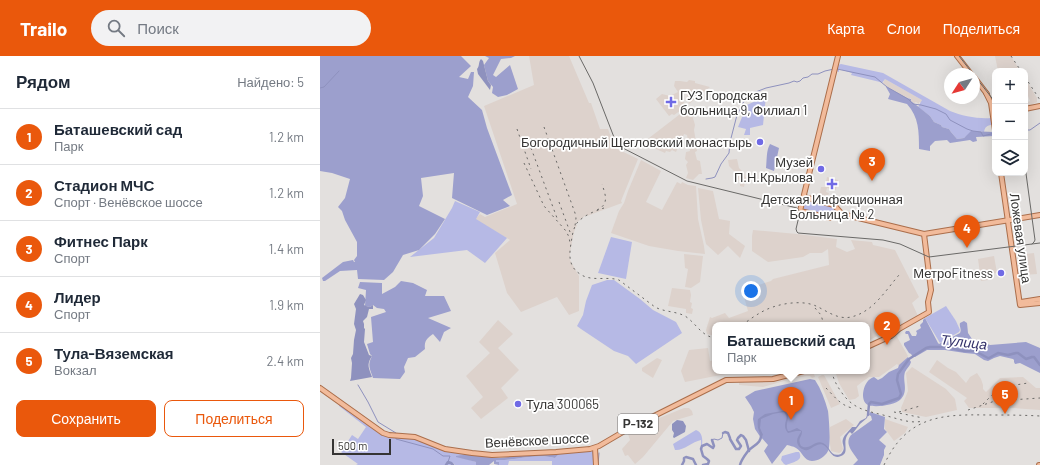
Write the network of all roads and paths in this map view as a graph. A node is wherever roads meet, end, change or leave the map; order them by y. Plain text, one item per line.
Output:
1 (838, 56) edge
2 (957, 56) edge
3 (967, 68) edge
4 (980, 85) edge
5 (992, 101) edge
6 (1038, 105) edge
7 (1028, 107) edge
8 (1002, 176) edge
9 (804, 197) junction
10 (838, 210) junction
11 (842, 214) junction
12 (1040, 215) edge
13 (833, 218) junction
14 (1009, 220) junction
15 (924, 234) junction
16 (1040, 299) edge
17 (1040, 303) edge
18 (1022, 304) junction
19 (870, 346) edge
20 (793, 374) edge
21 (320, 388) edge
22 (596, 452) junction
23 (596, 465) edge

1 - 9 main road
2 - 3 main road
4 - 5 main road
6 - 7 main road
8 - 14 main road, Ложевая улица
9 - 10 main road
9 - 13 main road
10 - 11 main road
10 - 13 main road
11 - 13 main road
11 - 15 main road
12 - 14 main road
14 - 15 main road
14 - 18 main road, Ложевая улица
15 - 19 main road
16 - 18 main road
17 - 18 main road
20 - 22 main road, Венёвское шоссе / Р-132
21 - 22 main road, Венёвское шоссе
22 - 23 main road

